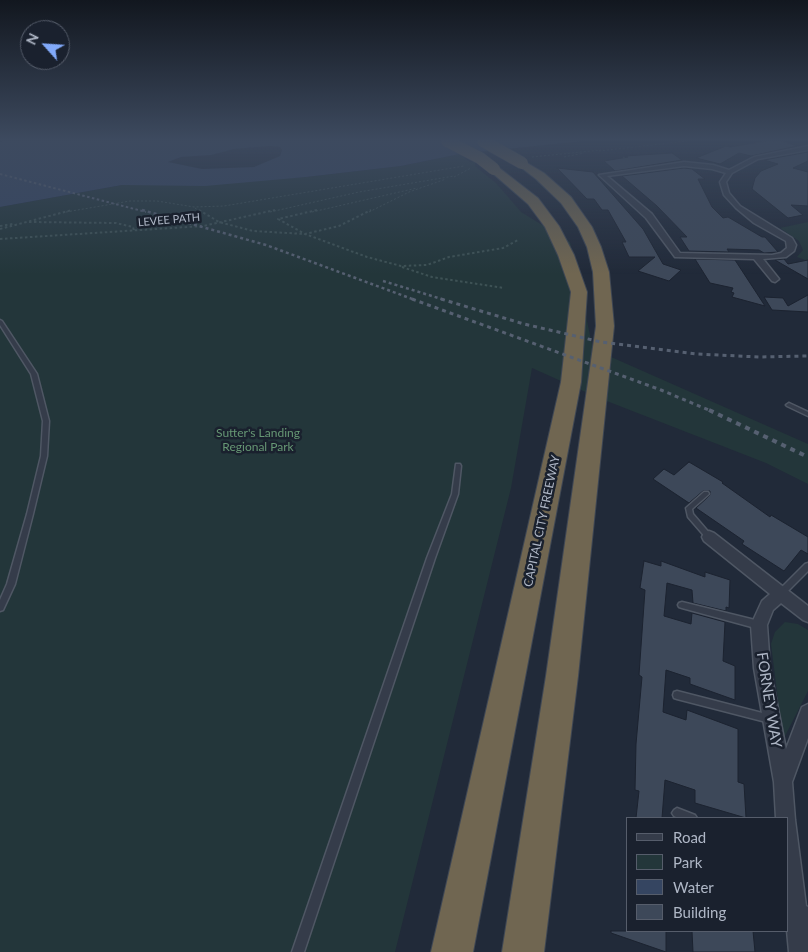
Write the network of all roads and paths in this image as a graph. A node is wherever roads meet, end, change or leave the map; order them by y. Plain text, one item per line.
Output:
1 (350, 185) edge
2 (398, 185) edge
3 (425, 185) edge
4 (427, 185) edge
5 (508, 185) edge
6 (550, 185) edge
7 (615, 185) edge
8 (723, 185) edge
9 (194, 208) junction
10 (24, 222) junction
11 (219, 222) junction
12 (0, 226) edge
13 (0, 230) edge
14 (134, 231) junction
15 (305, 234) junction
16 (0, 239) edge
17 (518, 240) dead end
18 (757, 257) junction
19 (401, 266) junction
20 (775, 278) dead end
21 (504, 288) dead end
22 (0, 321) edge
23 (789, 405) dead end
24 (808, 414) edge
25 (458, 466) dead end
26 (706, 494) dead end
27 (709, 537) joint
28 (808, 566) edge
29 (780, 594) junction
30 (682, 605) dead end
31 (0, 608) edge
32 (808, 615) edge
33 (760, 625) junction
34 (677, 695) dead end
35 (808, 713) edge
36 (771, 720) junction
37 (783, 782) junction
38 (677, 813) dead end
39 (689, 817) edge
40 (786, 817) edge
41 (788, 850) edge
42 (802, 915) edge
43 (298, 952) edge
44 (452, 952) edge
45 (523, 952) edge
46 (800, 952) edge

1 - 9 path, LEVEE PATH
2 - 11 path, LEVEE PATH
3 - 15 path
4 - 15 path
5 - 44 highway, CAPITAL CITY FREEWAY
6 - 45 highway
7 - 18 street
8 - 18 street
9 - 10 path, LEVEE PATH
9 - 11 path
10 - 12 path, LEVEE PATH
10 - 13 path, LEVEE PATH
10 - 14 path
11 - 14 path, LEVEE PATH
11 - 15 path
14 - 16 path, LEVEE PATH
15 - 19 path
17 - 19 path
18 - 20 street
19 - 21 path
22 - 31 lane
23 - 24 lane
25 - 43 lane
26 - 27 lane
27 - 29 street
28 - 29 lane
29 - 32 street
29 - 33 street, FORNEY WAY
30 - 33 lane
33 - 36 street, FORNEY WAY
34 - 36 lane
35 - 37 street, FORNEY WAY
36 - 37 street, FORNEY WAY
37 - 40 street, FORNEY WAY
38 - 39 lane
41 - 42 street
42 - 46 street

